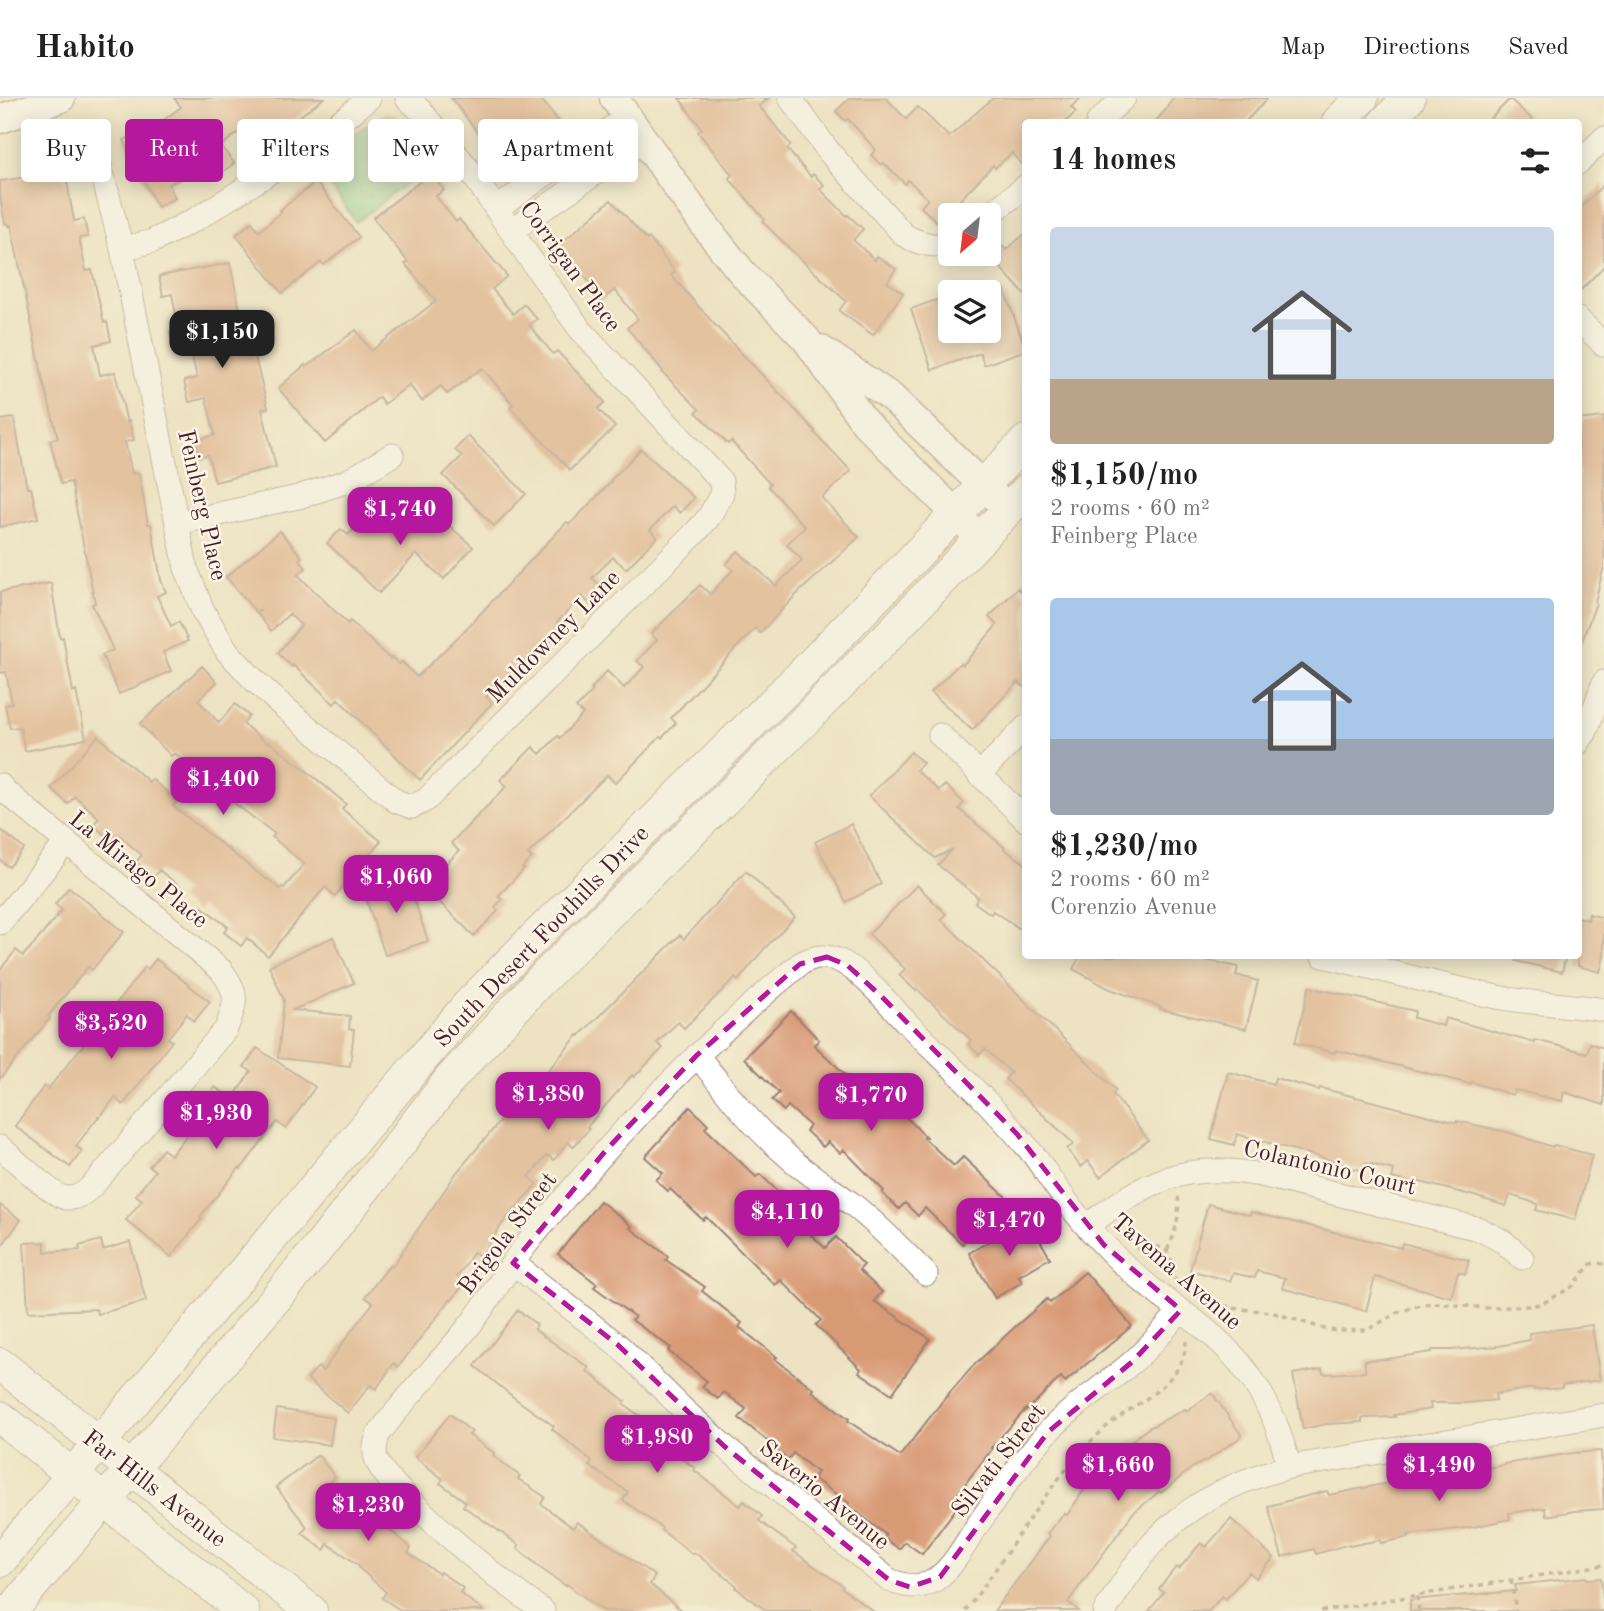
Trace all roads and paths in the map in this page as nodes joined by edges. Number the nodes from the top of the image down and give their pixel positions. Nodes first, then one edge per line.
1 (369, 98) edge
2 (407, 98) edge
3 (790, 98) edge
4 (1124, 98) edge
5 (1362, 98) edge
6 (1409, 98) edge
7 (53, 99) edge
8 (621, 108) edge
9 (12, 110) edge
10 (1101, 119) edge
11 (1341, 119) edge
12 (1388, 119) edge
13 (1604, 138) edge
14 (644, 140) junction
15 (1582, 159) edge
16 (104, 182) edge
17 (1022, 189) edge
18 (1001, 206) edge
19 (496, 209) junction
20 (511, 231) junction
21 (938, 245) edge
22 (122, 249) junction
23 (1582, 323) edge
24 (806, 339) junction
25 (1604, 345) edge
26 (1022, 445) edge
27 (392, 455) dead end
28 (984, 486) junction
29 (722, 493) joint
30 (1017, 500) edge
31 (957, 514) junction
32 (177, 523) junction
33 (980, 538) junction
34 (1604, 682) edge
35 (1022, 731) edge
36 (940, 735) dead end
37 (1582, 737) edge
38 (979, 775) junction
39 (0, 785) edge
40 (412, 807) joint
41 (1022, 816) edge
42 (66, 843) junction
43 (0, 923) edge
44 (827, 957) joint
45 (1336, 959) edge
46 (1604, 1010) edge
47 (697, 1055) junction
48 (0, 1147) edge
49 (1178, 1195) dead end
50 (1087, 1226) junction
51 (1129, 1244) dead end
52 (1167, 1250) junction
53 (1522, 1258) dead end
54 (513, 1263) junction
55 (1604, 1264) edge
56 (926, 1274) dead end
57 (1178, 1284) dead end
58 (1185, 1302) junction
59 (1186, 1341) dead end
60 (0, 1364) edge
61 (1604, 1415) edge
62 (0, 1417) edge
63 (86, 1459) junction
64 (1289, 1467) junction
65 (119, 1485) junction
66 (0, 1561) edge
67 (1604, 1565) edge
68 (1511, 1580) junction
69 (920, 1586) joint
70 (1417, 1596) junction
71 (11, 1611) edge
72 (243, 1611) edge
73 (310, 1611) edge
74 (543, 1611) edge
75 (965, 1611) edge
76 (1105, 1611) edge
77 (1321, 1611) edge
78 (1419, 1611) edge
79 (1516, 1611) edge

1 - 22 street
2 - 19 street, Corrigan Place
3 - 21 street
4 - 10 street
5 - 11 main road
6 - 12 main road
7 - 9 street
8 - 14 street
8 - 19 street
13 - 15 street
14 - 20 street
14 - 24 street
16 - 22 street, Feinberg Place
17 - 18 street
19 - 20 street, Corrigan Place
20 - 29 street, Corrigan Place
22 - 32 street, Feinberg Place
23 - 25 street
24 - 28 street
24 - 31 street
26 - 28 main road, South Desert Foothills Drive
27 - 32 street
28 - 30 street
28 - 31 main road, South Desert Foothills Drive
29 - 40 street, Muldowney Lane
30 - 33 main road, South Desert Foothills Drive
31 - 33 street
31 - 63 main road, South Desert Foothills Drive
32 - 40 street, Feinberg Place
33 - 65 main road, South Desert Foothills Drive
34 - 37 street
35 - 38 street
36 - 38 street
38 - 41 street
39 - 42 street, La Mirago Place
42 - 43 street
42 - 48 street, La Mirago Place
44 - 47 street, Brigola Street
44 - 50 street, Tavema Avenue
45 - 46 street
47 - 54 street, Brigola Street
47 - 56 street
49 - 52 path
50 - 53 street, Colantonio Court
50 - 58 street, Tavema Avenue
51 - 52 path
52 - 57 path
54 - 69 street, Saverio Avenue
54 - 74 street, Brigola Street
55 - 58 path
58 - 64 street, Tavema Avenue
58 - 69 street, Silvati Street
59 - 75 path
60 - 63 main road, Far Hills Avenue
61 - 64 street
62 - 63 main road, Far Hills Avenue
63 - 65 main road, Far Hills Avenue
63 - 65 main road, Far Hills Avenue
63 - 66 main road, South Desert Foothills Drive
64 - 76 street
65 - 71 main road, South Desert Foothills Drive
65 - 72 main road, Far Hills Avenue
65 - 73 main road, Far Hills Avenue
67 - 68 path
68 - 70 path
68 - 79 path
70 - 77 path
70 - 78 path

